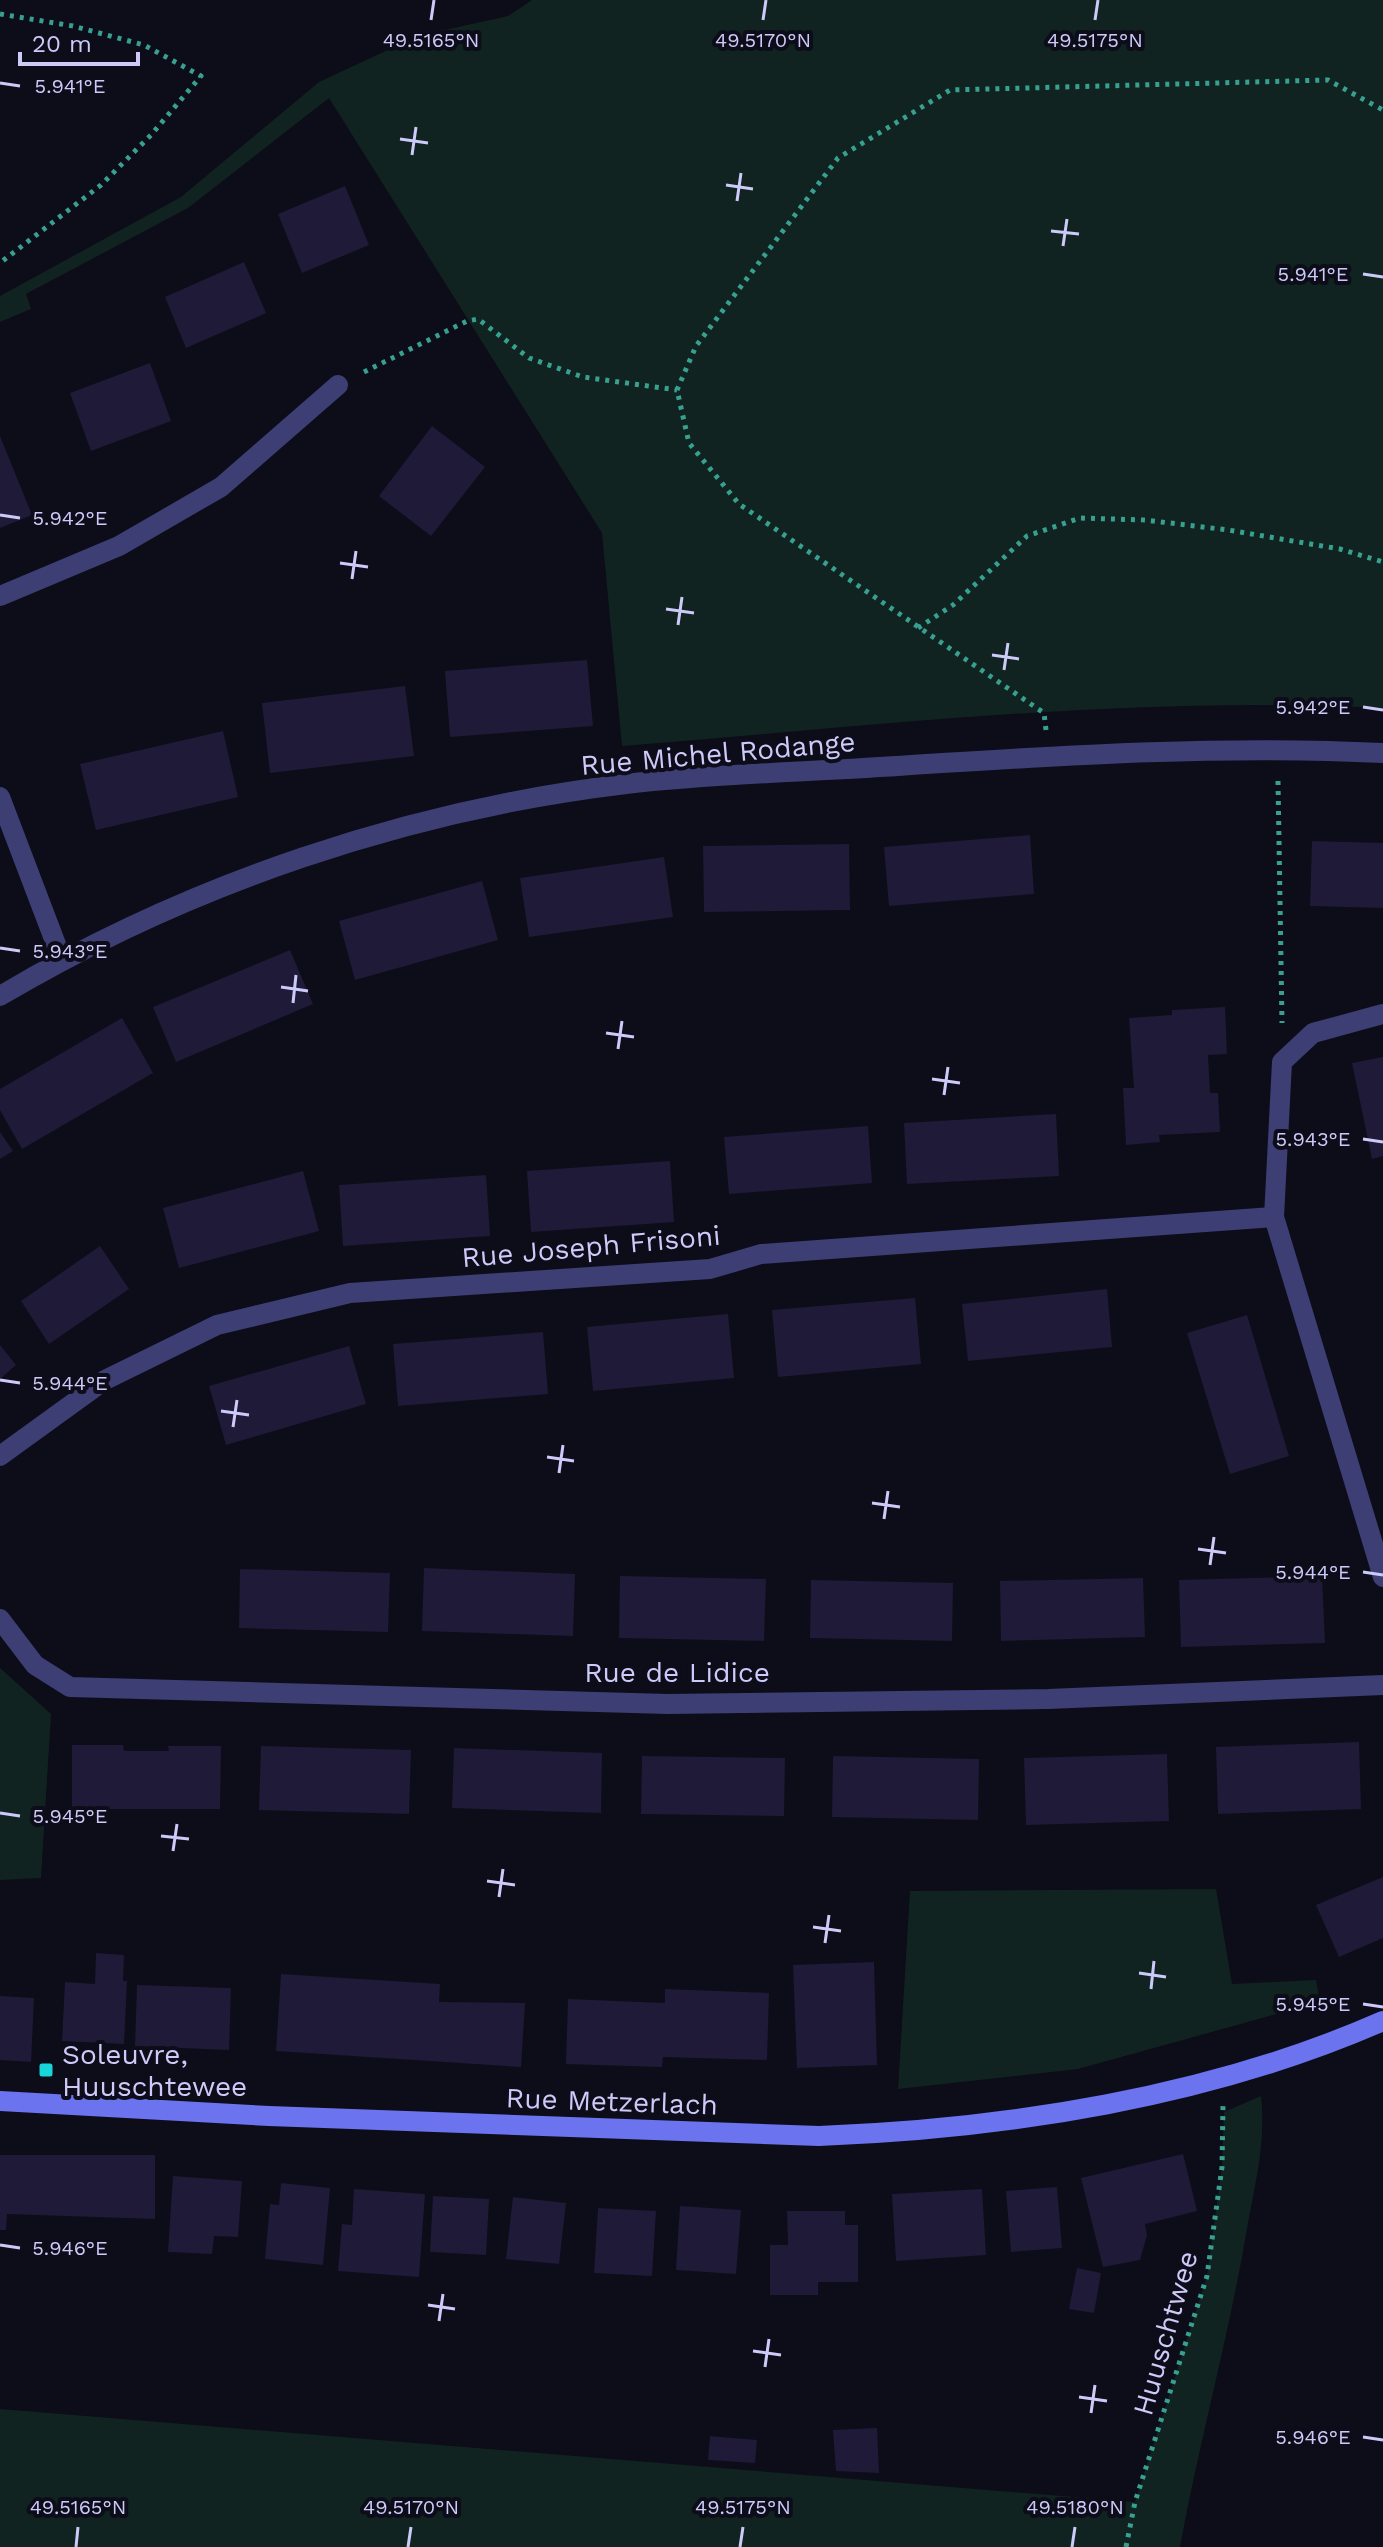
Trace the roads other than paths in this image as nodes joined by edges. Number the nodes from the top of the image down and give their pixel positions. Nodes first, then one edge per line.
1 (338, 385) road end
2 (0, 596) edge
3 (1383, 753) edge
4 (0, 797) edge
5 (62, 960) junction
6 (0, 996) edge
7 (1383, 1014) edge
8 (1274, 1217) junction
9 (0, 1456) edge
10 (1383, 1577) edge
11 (0, 1619) edge
12 (1383, 1685) edge
13 (1383, 2021) edge
14 (0, 2101) edge

1 - 2 street
3 - 5 street, Rue Michel Rodange
4 - 5 street
5 - 6 street, Rue Michel Rodange
7 - 8 street
8 - 9 street, Rue Joseph Frisoni
8 - 10 street
11 - 12 street, Rue de Lidice
13 - 14 main road, Rue Metzerlach

